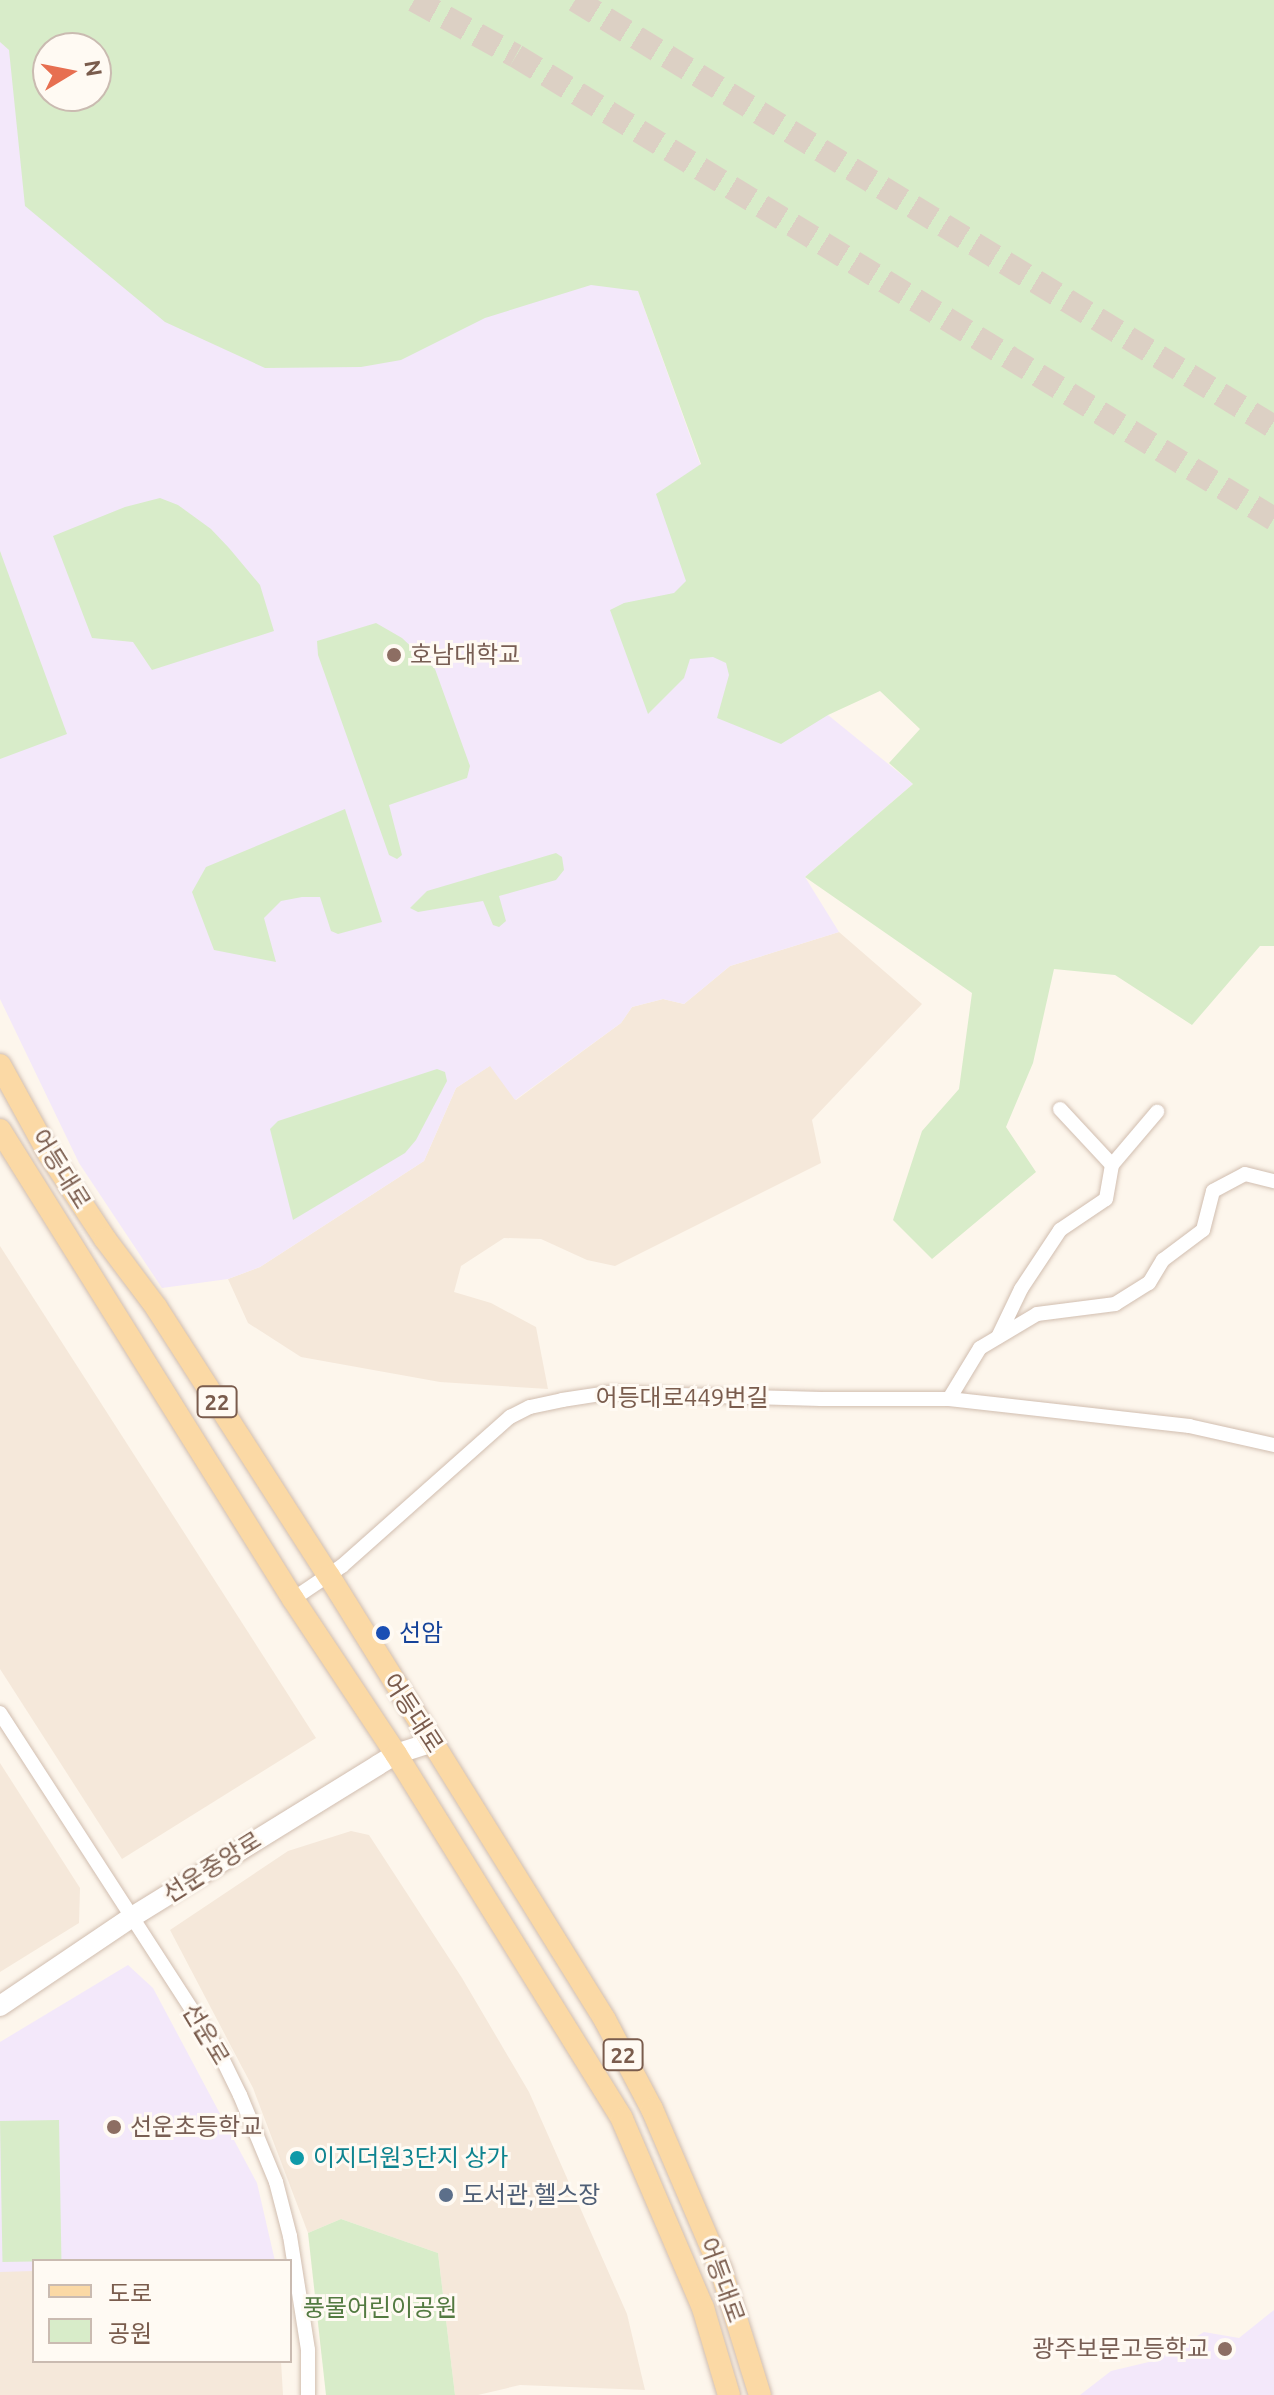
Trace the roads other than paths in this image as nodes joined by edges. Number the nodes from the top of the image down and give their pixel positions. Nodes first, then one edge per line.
1 (0, 1065) edge
2 (1060, 1109) dead end
3 (1157, 1112) dead end
4 (0, 1130) edge
5 (1112, 1165) junction
6 (1274, 1181) edge
7 (998, 1337) junction
8 (949, 1399) junction
9 (1274, 1445) edge
10 (329, 1576) junction
11 (293, 1599) junction
12 (0, 1713) edge
13 (432, 1742) junction
14 (396, 1754) junction
15 (132, 1917) junction
16 (0, 2006) edge
17 (308, 2395) edge
18 (729, 2395) edge
19 (760, 2395) edge

1 - 10 main road, 어등대로 / 22
2 - 5 street
3 - 5 street
4 - 11 main road, 어등대로 / 22
5 - 7 street
6 - 7 street
7 - 8 street
8 - 9 street, 어등대로449번길
8 - 10 street, 어등대로449번길
10 - 11 street, 어등대로449번길
10 - 13 main road, 어등대로 / 22
11 - 14 main road, 어등대로 / 22
12 - 15 street, 선운로
13 - 14 street, 선운중앙로
13 - 19 main road, 어등대로 / 22
14 - 15 street, 선운중앙로
14 - 18 main road, 어등대로 / 22
15 - 16 street, 선운중앙로
15 - 17 street, 선운로

